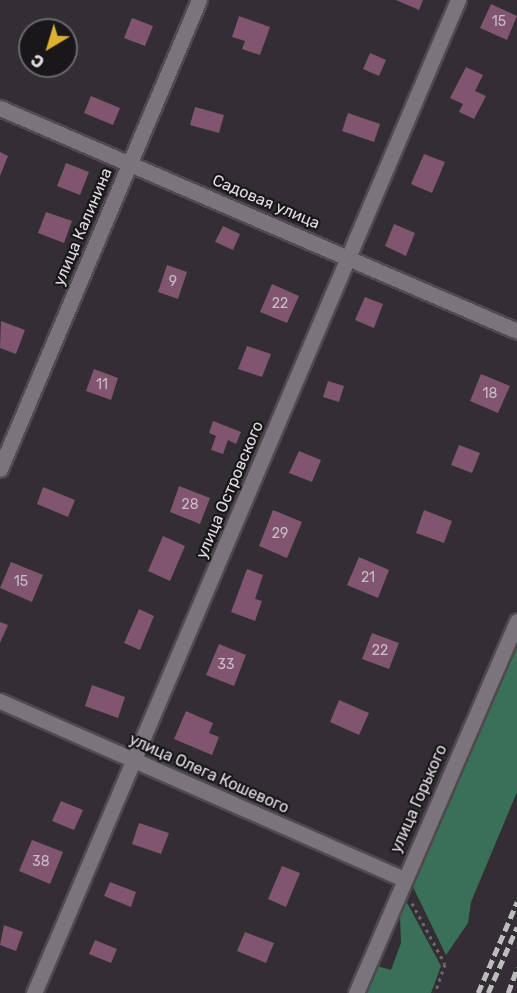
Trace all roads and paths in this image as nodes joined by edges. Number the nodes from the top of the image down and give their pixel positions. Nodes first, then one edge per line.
1 (199, 0) edge
2 (458, 0) edge
3 (0, 108) edge
4 (129, 165) junction
5 (350, 256) junction
6 (517, 331) edge
7 (0, 469) edge
8 (517, 621) edge
9 (0, 701) edge
10 (134, 761) junction
11 (404, 879) junction
12 (34, 993) edge
13 (356, 993) edge
14 (435, 993) edge

1 - 4 street, улица Калинина
2 - 5 street, улица Островского
3 - 4 street, Садовая улица
4 - 5 street, Садовая улица
4 - 7 street, улица Калинина
5 - 6 street, Садовая улица
5 - 10 street, улица Островского
8 - 11 street, улица Горького
9 - 10 street, улица Олега Кошевого
10 - 11 street, улица Олега Кошевого
10 - 12 street, улица Островского
11 - 13 street, улица Горького
11 - 14 path

